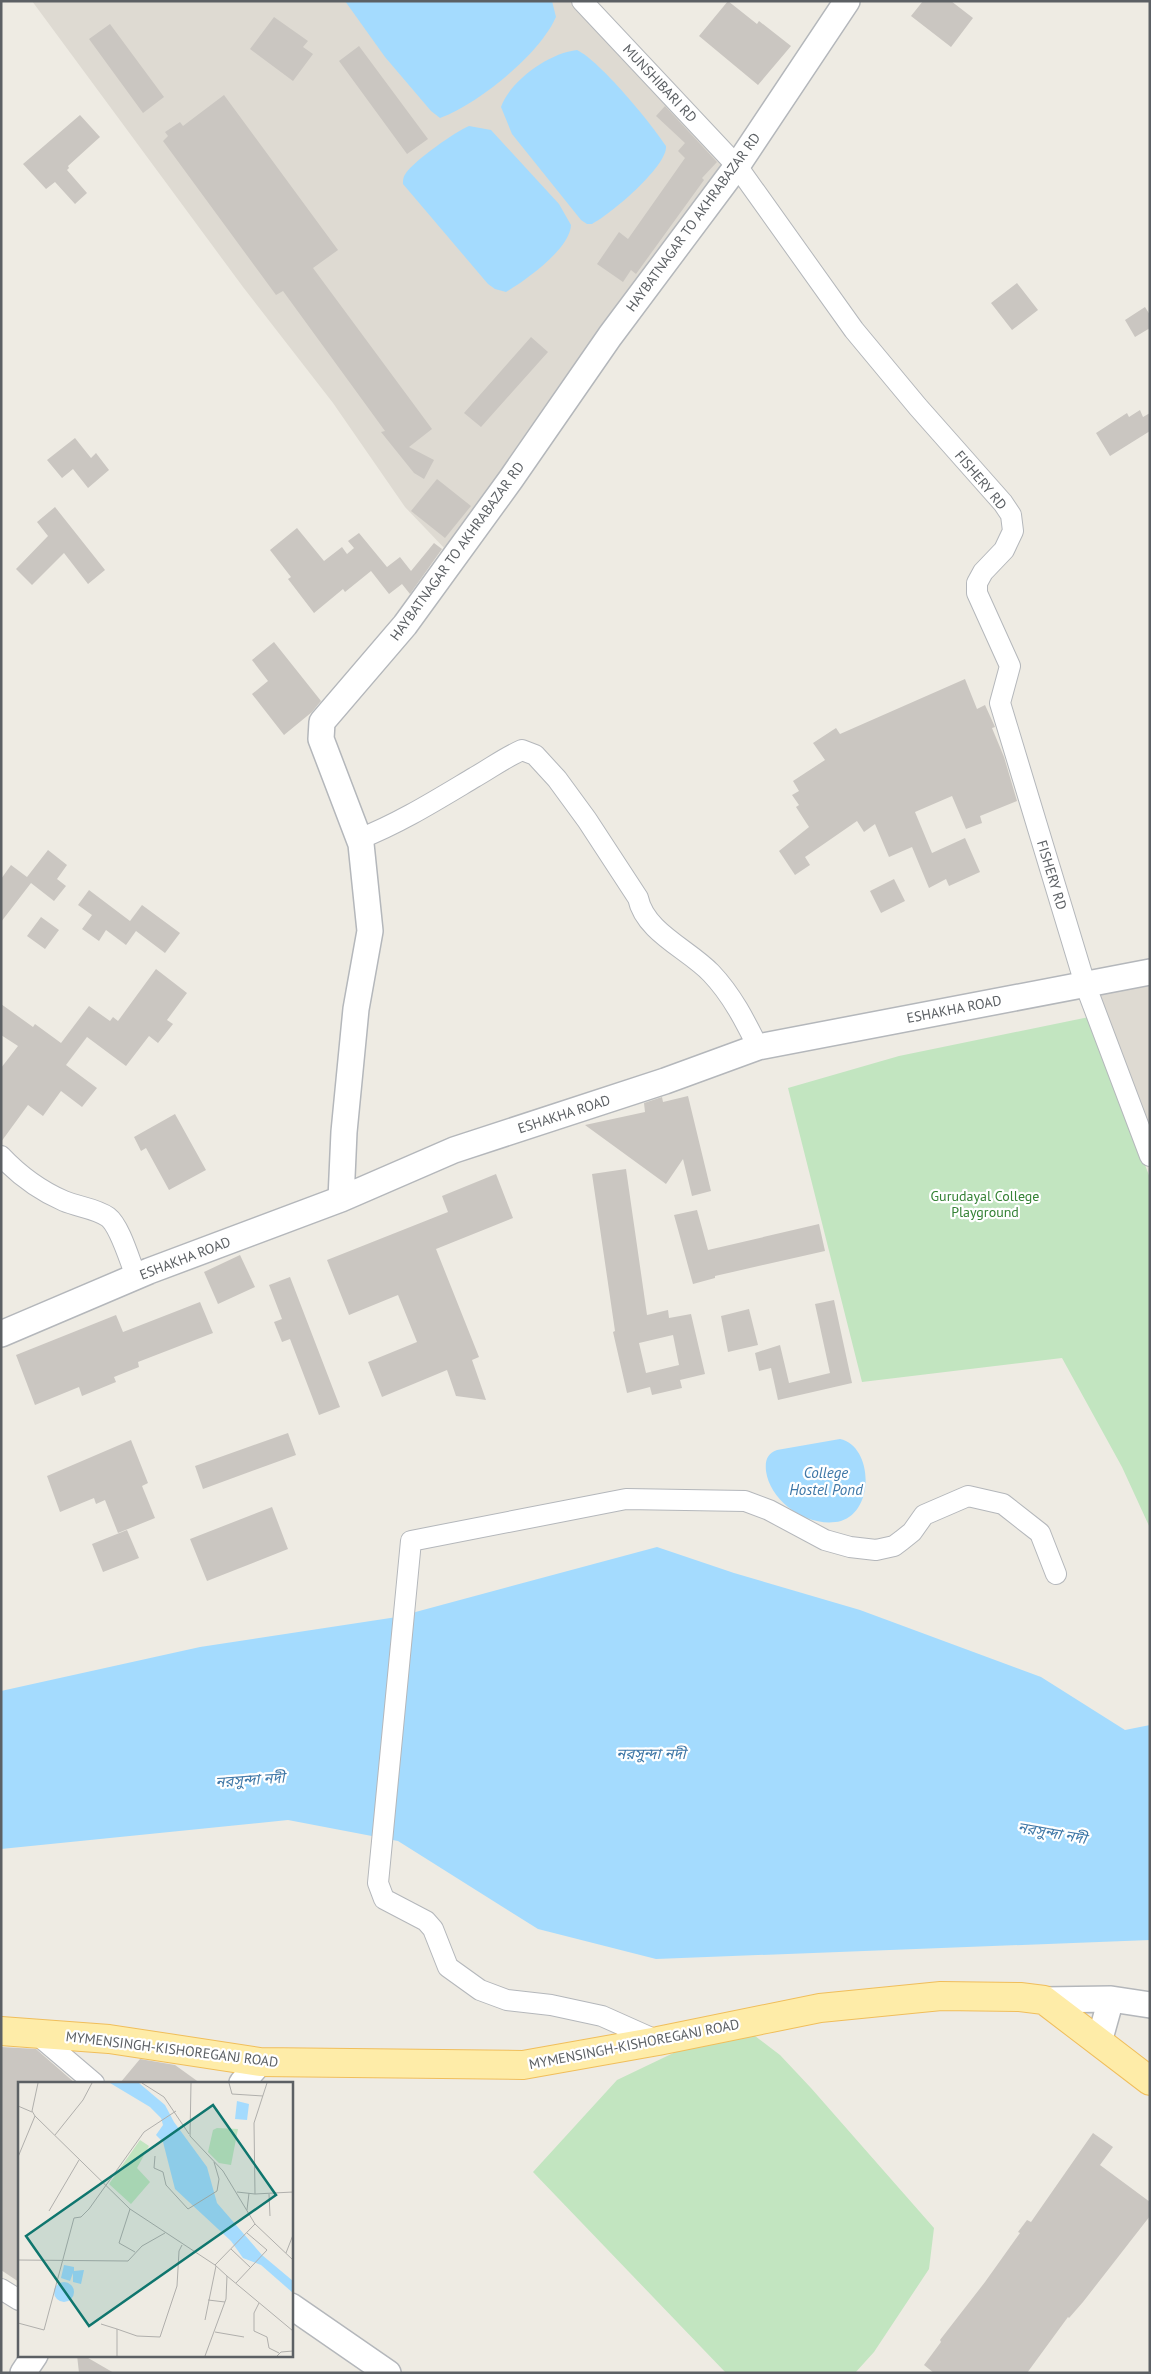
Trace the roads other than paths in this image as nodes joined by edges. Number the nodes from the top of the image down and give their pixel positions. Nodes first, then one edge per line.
1 (582, 1) edge
2 (847, 1) edge
3 (737, 166) junction
4 (359, 839) junction
5 (1150, 972) edge
6 (1086, 984) junction
7 (758, 1048) junction
8 (1, 1156) edge
9 (1150, 1156) edge
10 (341, 1199) junction
11 (136, 1276) junction
12 (1, 1334) edge
13 (1056, 1574) dead end
14 (1044, 2000) junction
15 (1110, 2000) junction
16 (1150, 2005) edge
17 (1, 2031) edge
18 (34, 2032) junction
19 (658, 2041) junction
20 (1099, 2042) junction
21 (260, 2062) junction
22 (1150, 2081) edge
23 (93, 2082) edge
24 (243, 2082) edge
25 (1, 2289) edge
26 (18, 2299) edge
27 (292, 2307) edge
28 (34, 2356) edge
29 (23, 2373) edge
30 (388, 2373) edge

1 - 3 street, MUNSHIBARI RD
2 - 3 street, HAYBATNAGAR TO AKHRABAZAR RD
3 - 4 street, HAYBATNAGAR TO AKHRABAZAR RD
3 - 6 street, FISHERY RD
4 - 7 street
4 - 10 street, HAYBATNAGAR TO AKHRABAZAR RD
5 - 6 street, ESHAKHA ROAD
6 - 7 street, ESHAKHA ROAD
6 - 9 street, FISHERY RD
7 - 10 street, ESHAKHA ROAD
8 - 11 street
10 - 11 street, ESHAKHA ROAD
11 - 12 street, ESHAKHA ROAD
13 - 19 street
14 - 15 street
14 - 19 main road, MYMENSINGH-KISHOREGANJ ROAD
14 - 20 main road
15 - 16 street
15 - 20 street
17 - 18 main road, MYMENSINGH-KISHOREGANJ ROAD
18 - 21 main road, MYMENSINGH-KISHOREGANJ ROAD
18 - 23 street
19 - 21 main road, MYMENSINGH-KISHOREGANJ ROAD
20 - 22 main road
21 - 24 street
25 - 26 street
27 - 30 street
28 - 29 street

